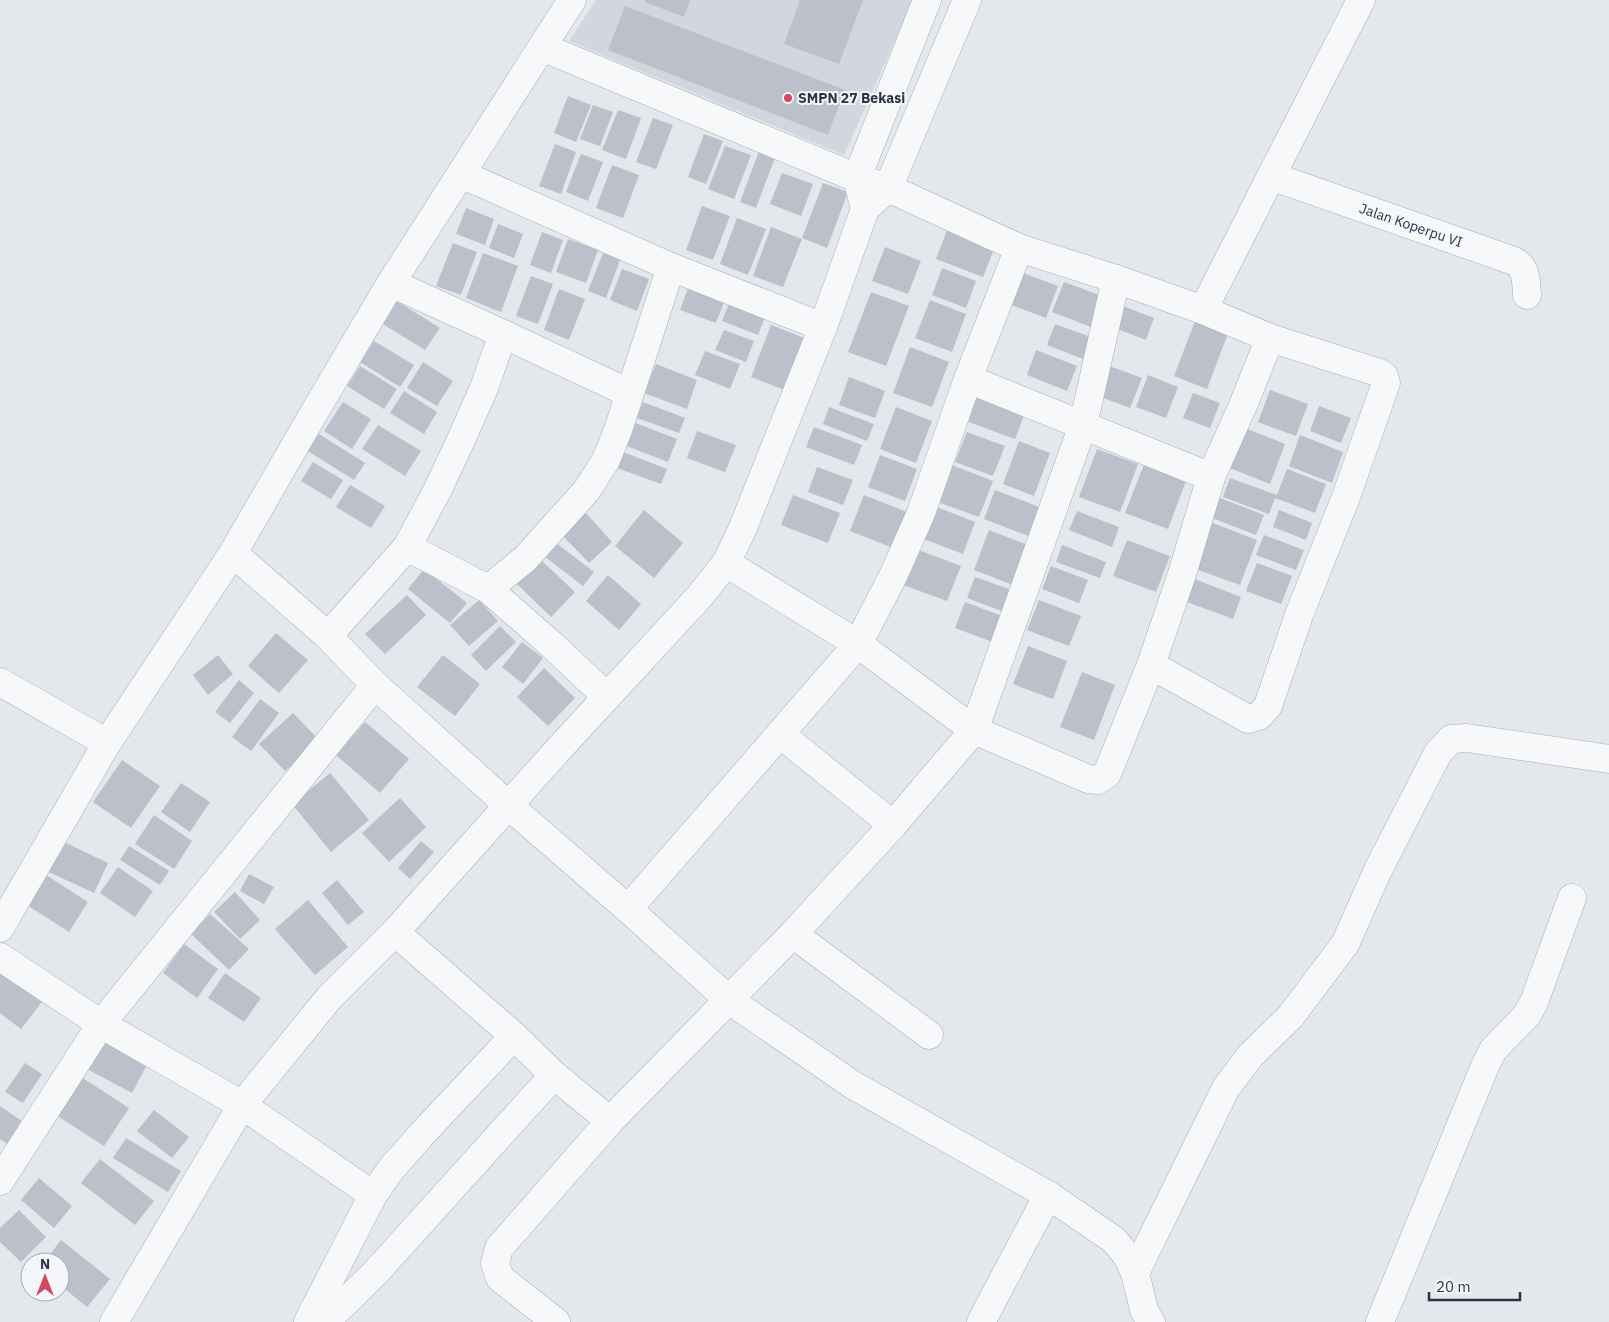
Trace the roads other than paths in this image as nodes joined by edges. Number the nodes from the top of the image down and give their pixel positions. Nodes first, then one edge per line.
1 (572, 0) edge
2 (927, 0) edge
3 (967, 0) edge
4 (1361, 0) edge
5 (542, 47) junction
6 (461, 174) junction
7 (1271, 176) junction
8 (857, 178) junction
9 (888, 188) junction
10 (864, 209) junction
11 (1019, 248) junction
12 (671, 267) junction
13 (1116, 279) junction
14 (391, 283) junction
15 (1527, 295) dead end
16 (1203, 310) junction
17 (823, 327) junction
18 (504, 334) junction
19 (1270, 338) junction
20 (968, 380) junction
21 (629, 393) junction
22 (1083, 425) junction
23 (1211, 477) junction
24 (407, 547) junction
25 (233, 553) junction
26 (726, 563) junction
27 (488, 589) junction
28 (328, 636) junction
29 (858, 644) junction
30 (1151, 665) junction
31 (0, 682) edge
32 (374, 685) junction
33 (607, 697) junction
34 (974, 730) junction
35 (780, 734) junction
36 (107, 743) junction
37 (1609, 759) edge
38 (508, 805) junction
39 (893, 826) junction
40 (1572, 898) dead end
41 (628, 909) junction
42 (0, 928) edge
43 (395, 932) junction
44 (793, 934) junction
45 (0, 957) edge
46 (729, 1000) junction
47 (101, 1024) junction
48 (929, 1035) dead end
49 (514, 1036) junction
50 (554, 1075) junction
51 (242, 1105) junction
52 (610, 1121) junction
53 (0, 1181) edge
54 (373, 1195) junction
55 (1048, 1195) junction
56 (1136, 1273) junction
57 (114, 1322) edge
58 (308, 1322) edge
59 (325, 1322) edge
60 (556, 1322) edge
61 (982, 1322) edge
62 (1151, 1322) edge
63 (1380, 1322) edge

1 - 5 street
2 - 8 street
3 - 9 street
4 - 7 street
5 - 6 street
5 - 8 street
6 - 12 street
6 - 14 street
7 - 15 street, Jalan Koperpu VI
7 - 16 street
8 - 9 street
8 - 10 street
9 - 10 street
9 - 11 street
10 - 17 street
11 - 13 street
11 - 20 street
12 - 17 street
12 - 21 street
13 - 16 street
13 - 22 street
14 - 18 street
14 - 25 street
16 - 19 street
17 - 26 street
18 - 21 street
18 - 24 street
19 - 23 street
19 - 30 street
20 - 22 street
20 - 29 street
21 - 27 street
22 - 23 street
22 - 34 street
23 - 30 street
24 - 27 street
24 - 28 street
25 - 28 street
25 - 36 street
26 - 29 street
26 - 33 street
27 - 33 street
28 - 32 street
29 - 34 street
29 - 35 street
30 - 34 street
31 - 36 street
32 - 38 street
32 - 47 street
33 - 38 street
34 - 39 street
35 - 39 street
35 - 41 street
36 - 42 street
37 - 56 street
38 - 41 street
38 - 43 street
39 - 44 street
40 - 63 street
41 - 46 street
43 - 49 street
43 - 51 street
44 - 46 street
44 - 48 street
45 - 47 street
46 - 52 street
46 - 55 street
47 - 51 street
47 - 53 street
49 - 50 street
49 - 54 street
50 - 52 street
50 - 59 street
51 - 54 street
51 - 57 street
52 - 60 street
54 - 58 street
55 - 56 street
55 - 61 street
56 - 62 street

